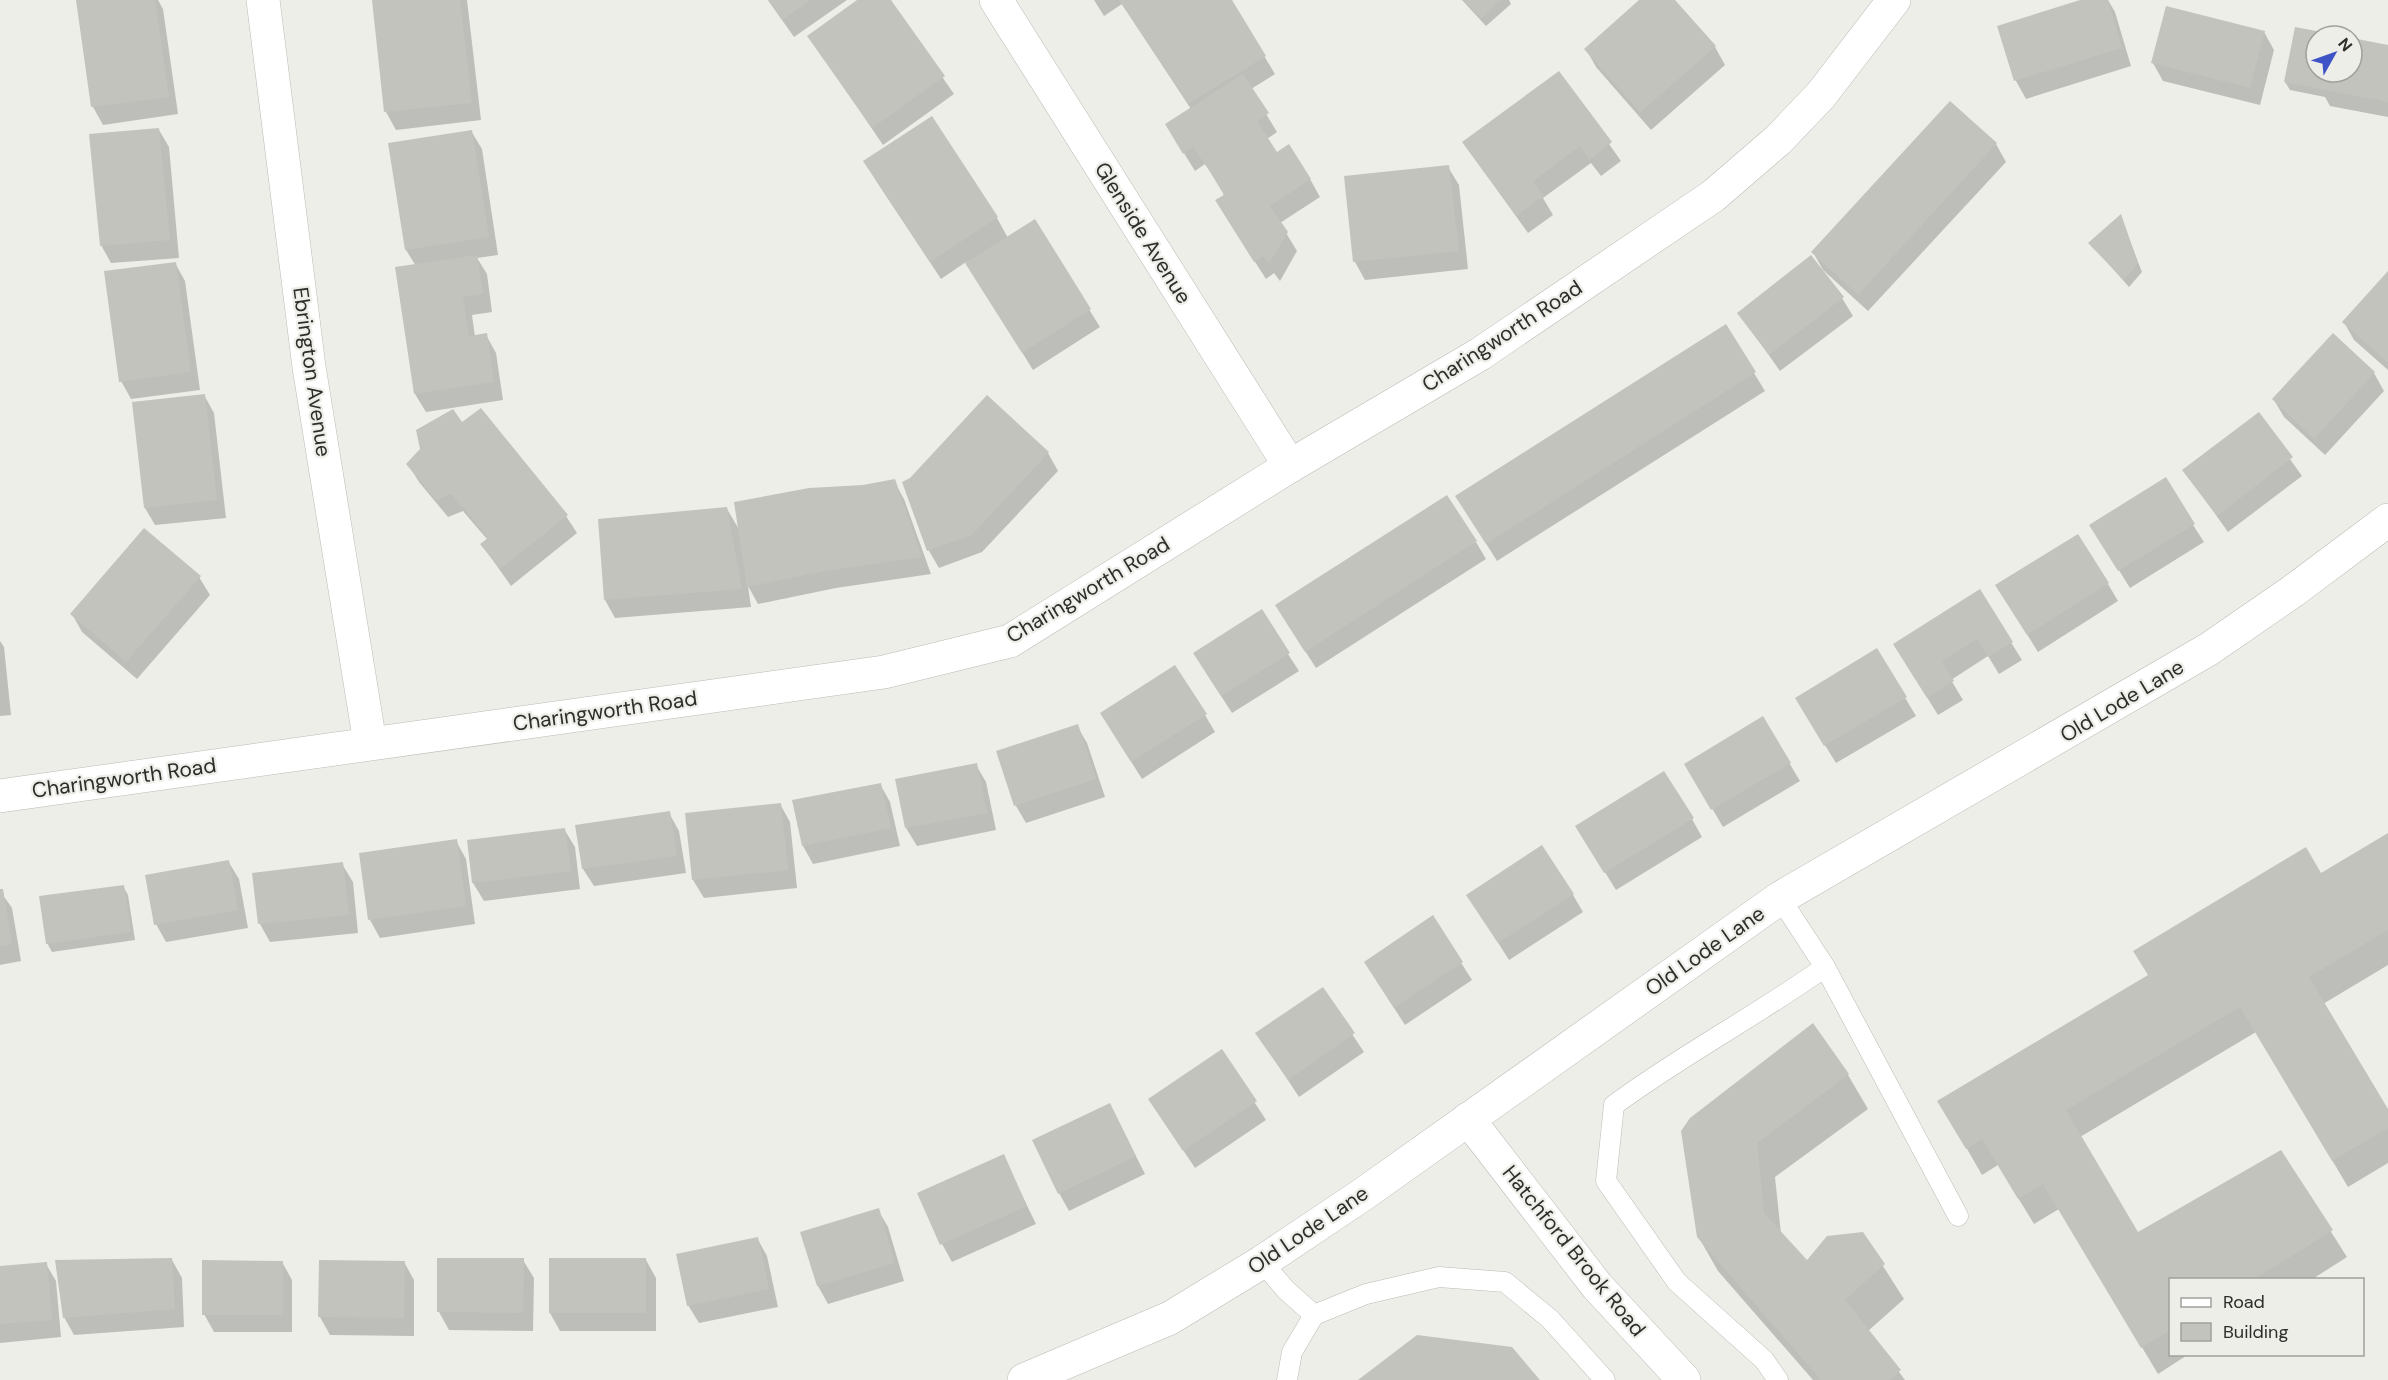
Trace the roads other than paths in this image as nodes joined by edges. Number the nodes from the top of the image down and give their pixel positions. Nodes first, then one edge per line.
1 (263, 0) edge
2 (996, 0) edge
3 (1894, 0) edge
4 (1290, 466) junction
5 (2388, 520) edge
6 (370, 743) junction
7 (0, 796) edge
8 (1780, 898) junction
9 (1825, 967) junction
10 (1468, 1119) junction
11 (1958, 1216) dead end
12 (1262, 1262) junction
13 (1314, 1315) junction
14 (1024, 1380) edge
15 (1287, 1380) edge
16 (1605, 1380) edge
17 (1684, 1380) edge
18 (1778, 1380) edge

1 - 6 street, Ebrington Avenue
2 - 4 street, Glenside Avenue
3 - 4 street, Charingworth Road
4 - 6 street, Charingworth Road
5 - 8 street, Old Lode Lane
6 - 7 street, Charingworth Road
8 - 9 lane
8 - 10 street, Old Lode Lane
9 - 11 lane
9 - 18 lane
10 - 12 street, Old Lode Lane
10 - 17 street, Hatchford Brook Road
12 - 13 lane
12 - 14 street, Old Lode Lane
13 - 15 lane
13 - 16 lane

